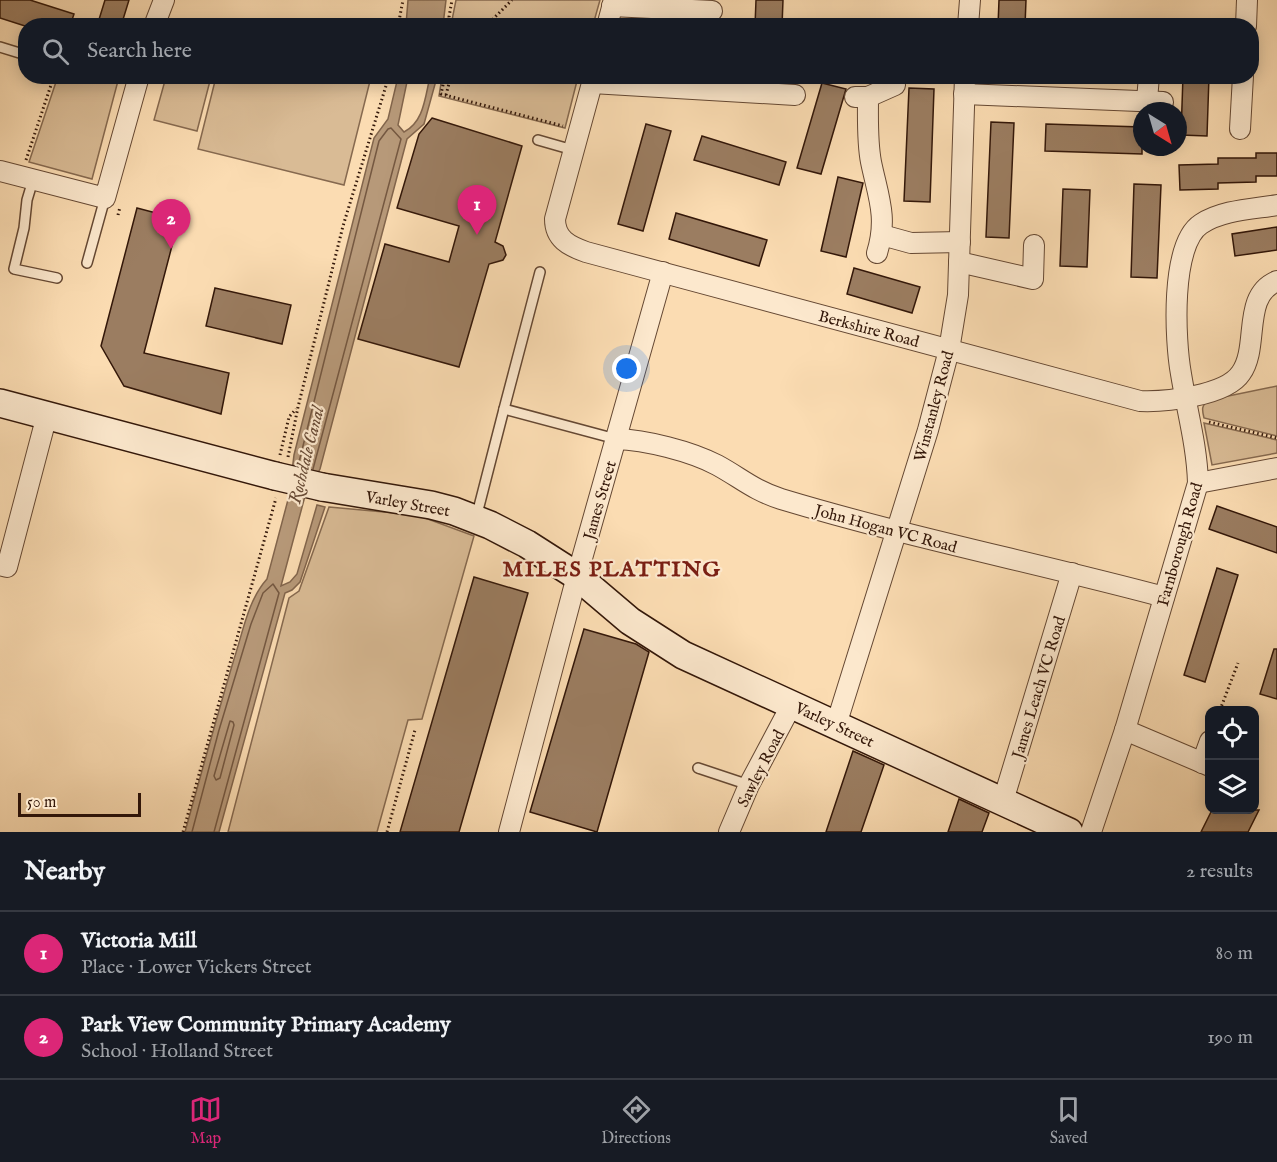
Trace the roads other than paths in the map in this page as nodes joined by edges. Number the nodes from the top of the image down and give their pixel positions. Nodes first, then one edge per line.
1 (164, 0) edge
2 (970, 0) edge
3 (1247, 0) edge
4 (613, 3) edge
5 (712, 11) dead end
6 (157, 18) edge
7 (609, 18) edge
8 (969, 18) edge
9 (1246, 18) edge
10 (0, 47) edge
11 (18, 53) edge
12 (137, 84) edge
13 (592, 84) edge
14 (647, 84) edge
15 (1151, 84) edge
16 (1243, 84) edge
17 (895, 85) dead end
18 (965, 85) edge
19 (795, 95) dead end
20 (1240, 129) dead end
21 (538, 140) dead end
22 (573, 150) junction
23 (0, 171) edge
24 (28, 172) junction
25 (105, 198) junction
26 (1277, 205) edge
27 (1034, 245) dead end
28 (959, 252) junction
29 (87, 263) dead end
30 (540, 272) dead end
31 (663, 272) junction
32 (57, 278) dead end
33 (1277, 281) edge
34 (949, 350) junction
35 (1185, 396) junction
36 (0, 403) edge
37 (504, 410) junction
38 (47, 415) junction
39 (616, 439) junction
40 (1277, 468) edge
41 (1198, 483) junction
42 (476, 519) junction
43 (897, 532) junction
44 (3, 566) edge
45 (1072, 573) junction
46 (577, 576) junction
47 (1164, 597) junction
48 (792, 704) junction
49 (836, 725) junction
50 (1125, 730) junction
51 (1205, 765) edge
52 (698, 768) dead end
53 (749, 785) junction
54 (1003, 801) junction
55 (509, 832) edge
56 (729, 832) edge
57 (1069, 832) edge
58 (1091, 832) edge

1 - 6 street
2 - 8 street
3 - 9 street
4 - 5 street
4 - 7 street
10 - 11 lane
12 - 25 street
13 - 22 street
14 - 19 street
15 - 18 street
16 - 20 street
17 - 28 street
18 - 28 street, Winstanley Road
21 - 22 lane
22 - 31 street, Berkshire Road
23 - 24 street
24 - 25 street
24 - 32 lane
25 - 29 lane
26 - 35 street, Farnborough Road
27 - 28 street
28 - 34 street, Winstanley Road
30 - 37 lane
31 - 34 street, Berkshire Road
31 - 39 street, James Street
33 - 35 street, Berkshire Road
34 - 35 street, Berkshire Road
34 - 43 street, Winstanley Road
35 - 41 street, Farnborough Road
36 - 38 street, Varley Street
37 - 39 lane
37 - 42 lane
38 - 42 street, Varley Street, bridge
38 - 44 street
39 - 43 street, John Hogan VC Road
39 - 46 street, James Street
40 - 41 street
41 - 47 street, Farnborough Road
42 - 46 street, Varley Street
43 - 45 street, John Hogan VC Road
43 - 49 street, Winstanley Road
45 - 47 street, John Hogan VC Road
45 - 54 street, James Leach VC Road
46 - 48 street, Varley Street
46 - 55 street, James Street
47 - 50 street, Farnborough Road
48 - 49 street, Varley Street
48 - 53 street, Sawley Road
49 - 54 street, Varley Street
50 - 51 street
50 - 58 street, Farnborough Road
52 - 53 lane
53 - 56 street, Sawley Road
54 - 57 street, Varley Street

